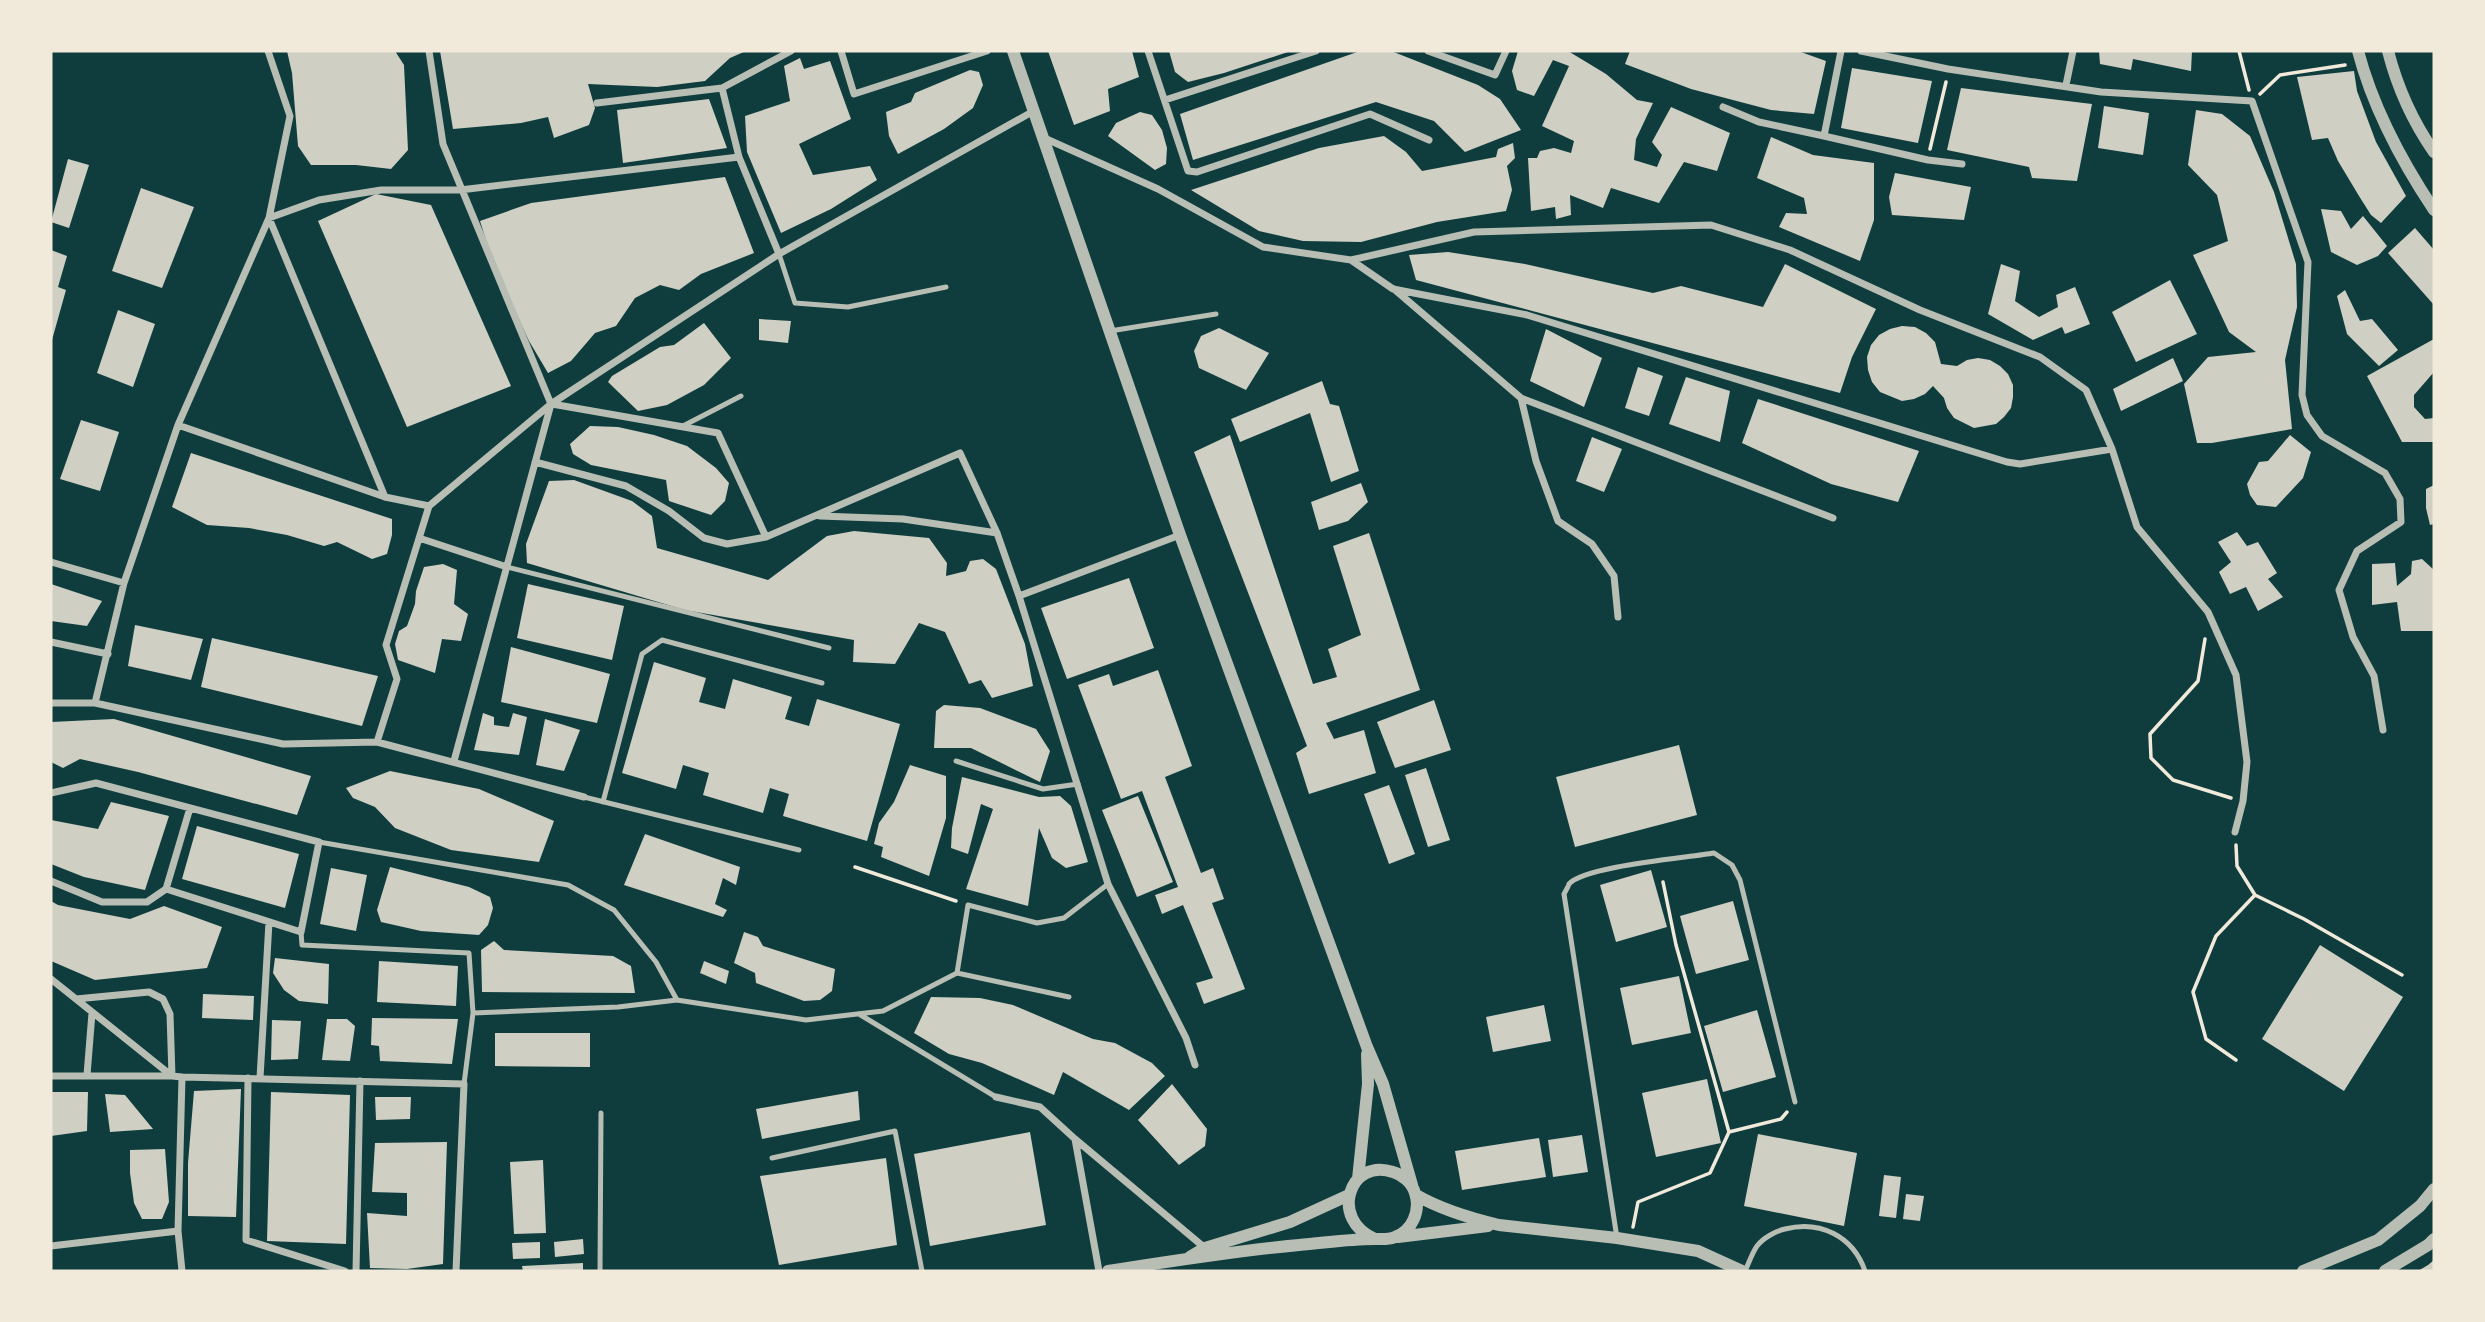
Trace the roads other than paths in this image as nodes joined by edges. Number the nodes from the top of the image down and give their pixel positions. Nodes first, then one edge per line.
1 (268, 51) edge
2 (429, 51) edge
3 (788, 51) edge
4 (841, 51) edge
5 (987, 51) edge
6 (1013, 51) edge
7 (1148, 51) edge
8 (1317, 51) edge
9 (1428, 51) edge
10 (1506, 51) edge
11 (1841, 51) edge
12 (1861, 51) edge
13 (2073, 51) edge
14 (2388, 51) edge
15 (1875, 52) edge
16 (2360, 57) edge
17 (2066, 85) junction
18 (722, 88) junction
19 (1165, 100) junction
20 (597, 103) dead end
21 (1723, 107) dead end
22 (1032, 112) junction
23 (1041, 136) junction
24 (1824, 136) junction
25 (1429, 140) dead end
26 (2434, 152) edge
27 (739, 157) junction
28 (1962, 164) dead end
29 (460, 190) junction
30 (2434, 210) edge
31 (269, 218) junction
32 (779, 254) junction
33 (1351, 260) junction
34 (946, 287) dead end
35 (1393, 289) junction
36 (1216, 314) dead end
37 (1110, 331) junction
38 (741, 396) dead end
39 (1521, 398) junction
40 (551, 404) junction
41 (178, 425) junction
42 (681, 427) junction
43 (2112, 449) junction
44 (536, 462) junction
45 (385, 496) junction
46 (429, 506) junction
47 (816, 516) junction
48 (1833, 518) dead end
49 (997, 533) junction
50 (1180, 535) junction
51 (766, 537) junction
52 (419, 538) junction
53 (51, 562) edge
54 (507, 567) junction
55 (124, 583) junction
56 (1019, 596) junction
57 (1618, 617) dead end
58 (51, 642) edge
59 (829, 648) dead end
60 (108, 654) junction
61 (822, 682) dead end
62 (95, 702) junction
63 (51, 703) edge
64 (2384, 730) dead end
65 (377, 742) junction
66 (454, 761) junction
67 (956, 761) dead end
68 (1078, 784) junction
69 (51, 793) edge
70 (584, 797) joint
71 (603, 802) junction
72 (190, 808) junction
73 (2235, 832) road end
74 (318, 842) junction
75 (799, 850) dead end
76 (51, 881) edge
77 (1108, 884) junction
78 (166, 889) junction
79 (269, 922) junction
80 (302, 932) junction
81 (957, 973) junction
82 (51, 979) edge
83 (1069, 997) dead end
84 (75, 999) junction
85 (677, 1000) junction
86 (92, 1013) junction
87 (473, 1013) junction
88 (859, 1014) junction
89 (1367, 1047) junction
90 (1195, 1065) dead end
91 (87, 1075) junction
92 (51, 1076) edge
93 (172, 1076) junction
94 (182, 1077) junction
95 (248, 1078) junction
96 (260, 1078) junction
97 (360, 1081) junction
98 (464, 1084) junction
99 (996, 1097) joint
100 (1795, 1102) road end
101 (601, 1113) dead end
102 (1075, 1139) junction
103 (772, 1158) dead end
104 (1358, 1180) junction
105 (2434, 1189) edge
106 (1414, 1190) junction
107 (1349, 1195) junction
108 (1499, 1225) junction
109 (178, 1231) junction
110 (1375, 1238) junction
111 (1395, 1238) junction
112 (1617, 1238) junction
113 (2434, 1239) edge
114 (51, 1246) edge
115 (1205, 1248) junction
116 (1186, 1259) junction
117 (182, 1271) edge
118 (345, 1271) edge
119 (356, 1271) edge
120 (456, 1271) edge
121 (600, 1271) edge
122 (922, 1271) edge
123 (1099, 1271) edge
124 (1108, 1271) edge
125 (1744, 1271) edge
126 (1865, 1271) edge
127 (2303, 1271) edge
128 (2385, 1271) edge

1 - 31 street
2 - 29 street
3 - 18 street
4 - 5 street
6 - 22 street
7 - 19 street
8 - 19 street
9 - 10 street
11 - 24 street
12 - 15 street
13 - 17 street
14 - 26 street
15 - 17 street
16 - 30 street
17 - 64 street
18 - 20 street
18 - 27 street
19 - 25 street
21 - 24 street
22 - 23 street
22 - 32 street
23 - 33 street
23 - 37 street
24 - 28 street
27 - 29 street
27 - 32 street
29 - 31 street
29 - 40 street
31 - 41 street
31 - 45 street
32 - 34 lane
32 - 40 street
33 - 35 street
33 - 43 street
35 - 39 street
35 - 43 street
36 - 37 lane
37 - 50 street
38 - 42 lane
39 - 48 street
39 - 57 street
40 - 42 street
40 - 44 street
40 - 46 street
41 - 45 street
41 - 55 street
42 - 51 street
43 - 73 street
44 - 51 street
44 - 54 street
45 - 46 street
46 - 52 street
47 - 49 street
47 - 49 street
47 - 51 street
49 - 56 street
50 - 56 street
50 - 89 street
52 - 54 street
52 - 65 street
53 - 55 street
54 - 59 lane
54 - 66 street
55 - 60 street
56 - 68 street
58 - 60 street
60 - 62 street
61 - 71 lane
62 - 63 street
62 - 65 street
65 - 66 street
66 - 70 street
67 - 68 lane
68 - 77 street
69 - 72 street
70 - 71 lane
71 - 75 lane
72 - 74 street
72 - 78 street
74 - 80 street
74 - 85 lane
76 - 78 street
77 - 81 lane
77 - 90 street
78 - 79 street
79 - 80 street
79 - 96 street
80 - 87 lane
81 - 83 lane
81 - 88 lane
82 - 84 street
84 - 86 street
84 - 93 street
85 - 87 lane
85 - 88 lane
86 - 91 street
86 - 93 street
87 - 98 lane
88 - 99 lane
89 - 104 street
89 - 106 street
91 - 92 street
91 - 93 street
93 - 94 street
94 - 95 street
94 - 109 street
95 - 96 street
95 - 118 street
96 - 97 street
97 - 98 street
97 - 119 street
98 - 120 street
99 - 102 street
100 - 112 lane
101 - 121 lane
102 - 115 street
102 - 123 street
103 - 122 lane
104 - 106 street
104 - 107 street
105 - 127 street
106 - 108 street
106 - 111 street
107 - 110 street
107 - 115 street
108 - 111 street
108 - 112 street
109 - 114 street
109 - 117 street
110 - 111 street
110 - 116 street
112 - 125 street
113 - 128 street
115 - 116 street
116 - 124 street
125 - 126 lane

